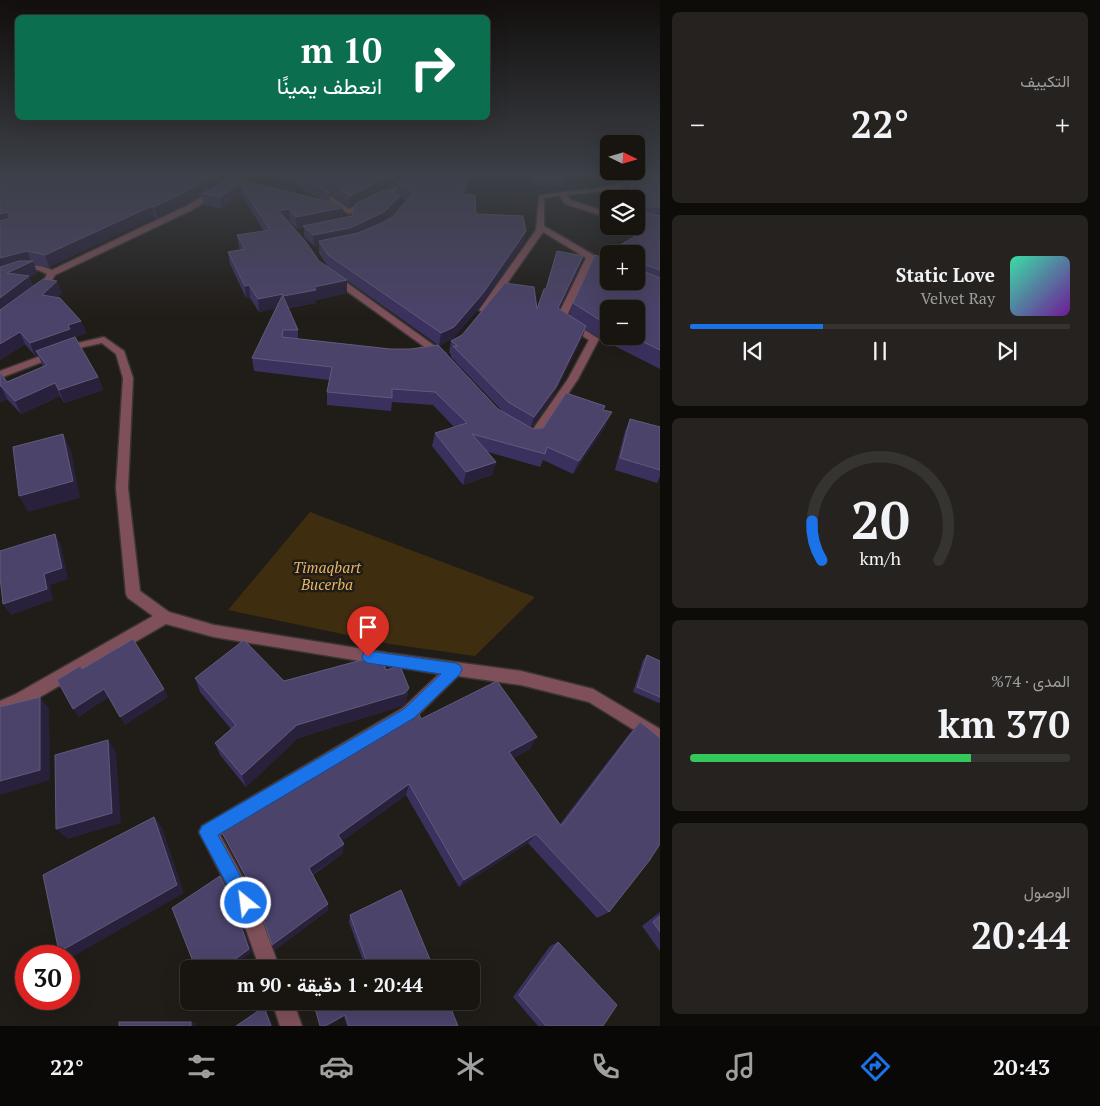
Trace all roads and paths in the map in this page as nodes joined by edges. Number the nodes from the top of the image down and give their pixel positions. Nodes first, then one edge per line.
1 (161, 222) edge
2 (540, 222) edge
3 (540, 227) junction
4 (590, 257) junction
5 (600, 263) edge
6 (324, 270) edge
7 (52, 274) junction
8 (0, 276) edge
9 (43, 288) edge
10 (480, 315) edge
11 (450, 346) edge
12 (438, 352) junction
13 (426, 354) edge
14 (452, 366) edge
15 (0, 376) edge
16 (516, 428) edge
17 (165, 617) junction
18 (455, 669) junction
19 (0, 709) edge
20 (660, 738) edge
21 (267, 960) edge
22 (285, 1010) edge
23 (291, 1026) edge

1 - 7 street
2 - 3 street
3 - 4 street
3 - 10 street
4 - 5 street
4 - 16 street
6 - 12 street
7 - 8 street
7 - 9 street
11 - 12 street
12 - 13 street
12 - 14 street
15 - 17 street
17 - 18 street
17 - 19 street
18 - 20 street
18 - 21 street
22 - 23 street

